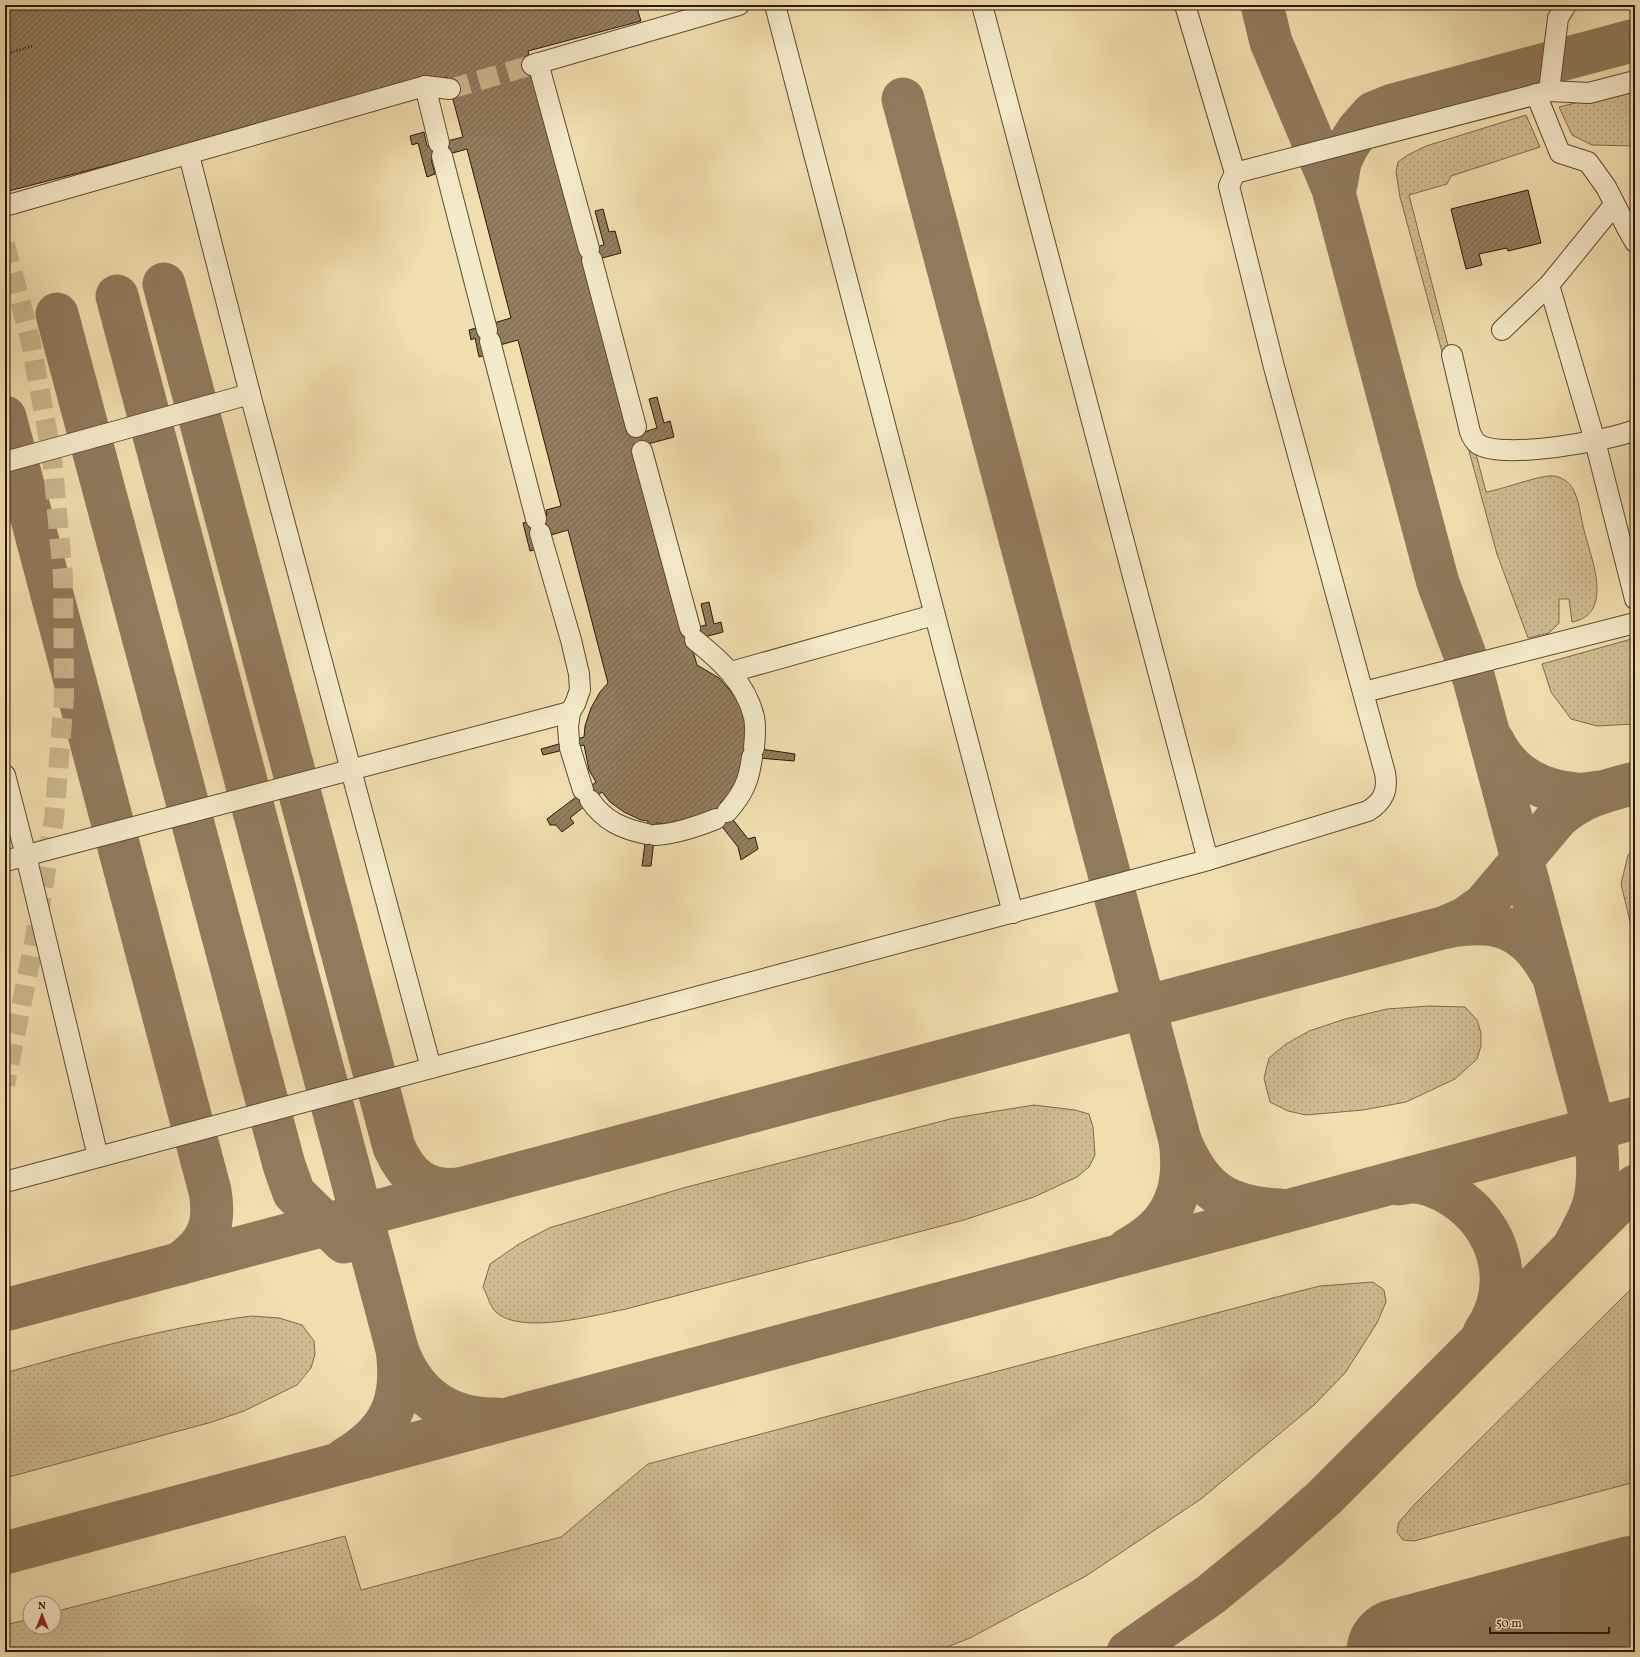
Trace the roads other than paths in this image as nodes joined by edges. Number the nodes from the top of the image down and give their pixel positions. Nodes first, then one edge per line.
1 (739, 5) edge
2 (775, 5) edge
3 (982, 5) edge
4 (1185, 5) edge
5 (1566, 5) edge
6 (1635, 81) edge
7 (425, 86) junction
8 (450, 89) tunnel mouth
9 (1543, 92) junction
10 (189, 154) junction
11 (1235, 173) junction
12 (1614, 205) junction
13 (5, 206) edge
14 (1635, 242) edge
15 (1549, 285) junction
16 (1502, 330) dead end
17 (1452, 355) dead end
18 (250, 394) junction
19 (636, 427) dead end
20 (1635, 430) edge
21 (1595, 441) junction
22 (642, 452) dead end
23 (5, 462) edge
24 (1635, 599) edge
25 (934, 615) junction
26 (1635, 623) edge
27 (731, 672) junction
28 (1364, 692) junction
29 (570, 712) junction
30 (351, 770) junction
31 (5, 775) edge
32 (26, 856) junction
33 (1208, 860) junction
34 (5, 861) edge
35 (1013, 913) junction
36 (431, 1068) junction
37 (98, 1157) junction
38 (5, 1182) edge

1 - 19 lane
2 - 25 lane
3 - 33 lane
4 - 11 lane
5 - 9 lane
6 - 9 lane
7 - 8 lane
7 - 10 lane
7 - 29 lane
9 - 11 lane
9 - 12 lane
10 - 13 lane
10 - 18 lane
11 - 28 lane
12 - 14 lane
12 - 15 lane
15 - 16 lane
15 - 21 lane
17 - 21 lane
18 - 23 lane
18 - 30 lane
20 - 21 lane
21 - 24 lane
22 - 27 lane
25 - 27 lane
25 - 35 lane
26 - 28 lane
27 - 29 lane
28 - 33 lane
29 - 30 lane
30 - 32 lane
30 - 36 lane
31 - 32 lane
32 - 34 lane
32 - 37 lane
33 - 35 lane
35 - 36 lane
36 - 37 lane
37 - 38 lane

